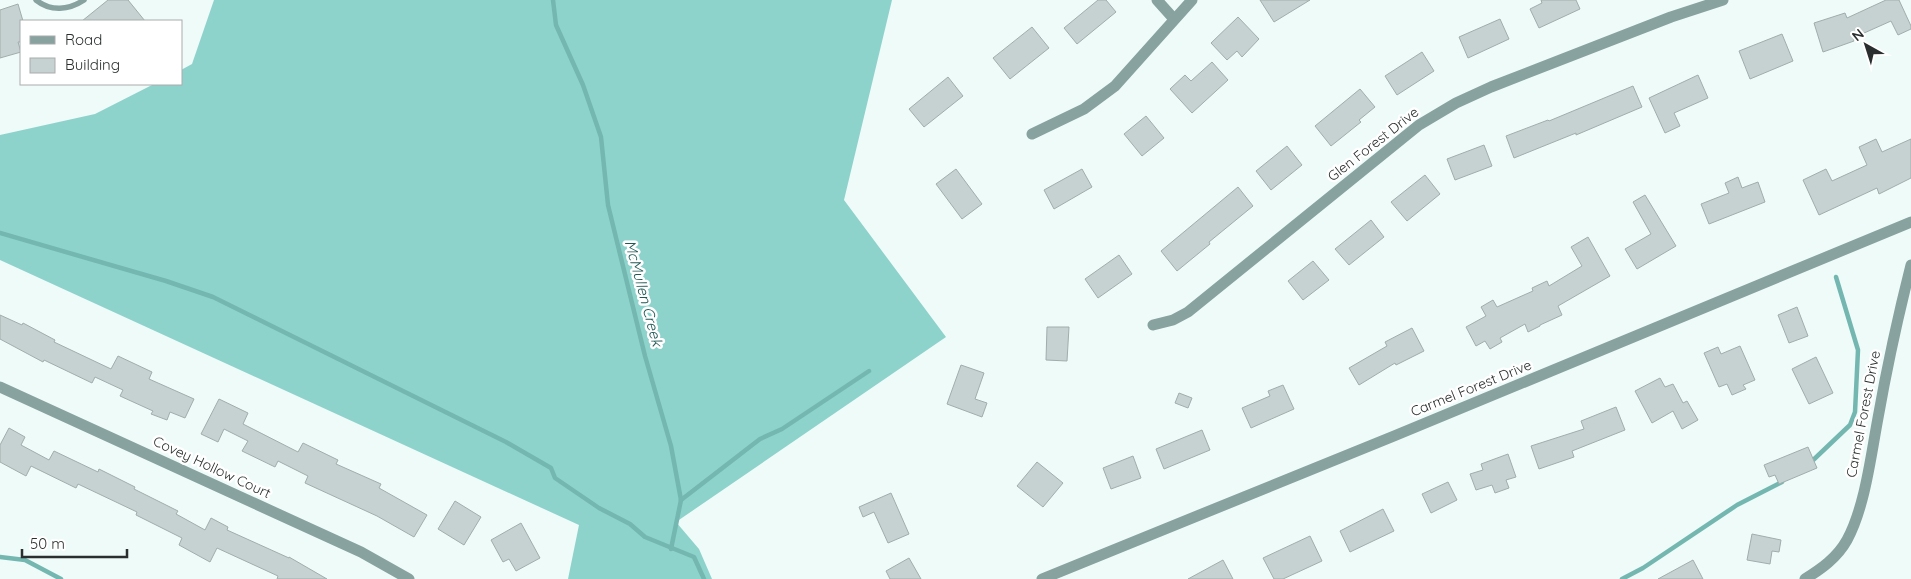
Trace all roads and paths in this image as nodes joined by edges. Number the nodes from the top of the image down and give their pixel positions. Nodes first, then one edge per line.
1 (36, 0) edge
2 (84, 0) edge
3 (1157, 0) edge
4 (1192, 0) edge
5 (1723, 0) edge
6 (1174, 19) junction
7 (1032, 134) dead end
8 (1911, 222) edge
9 (1911, 265) edge
10 (1153, 325) dead end
11 (0, 387) edge
12 (409, 579) edge
13 (1042, 579) edge
14 (1805, 579) edge

1 - 2 lane
3 - 6 street
4 - 6 street
5 - 10 street, Glen Forest Drive
6 - 7 street
8 - 13 street, Carmel Forest Drive
9 - 14 street, Carmel Forest Drive
11 - 12 street, Covey Hollow Court

